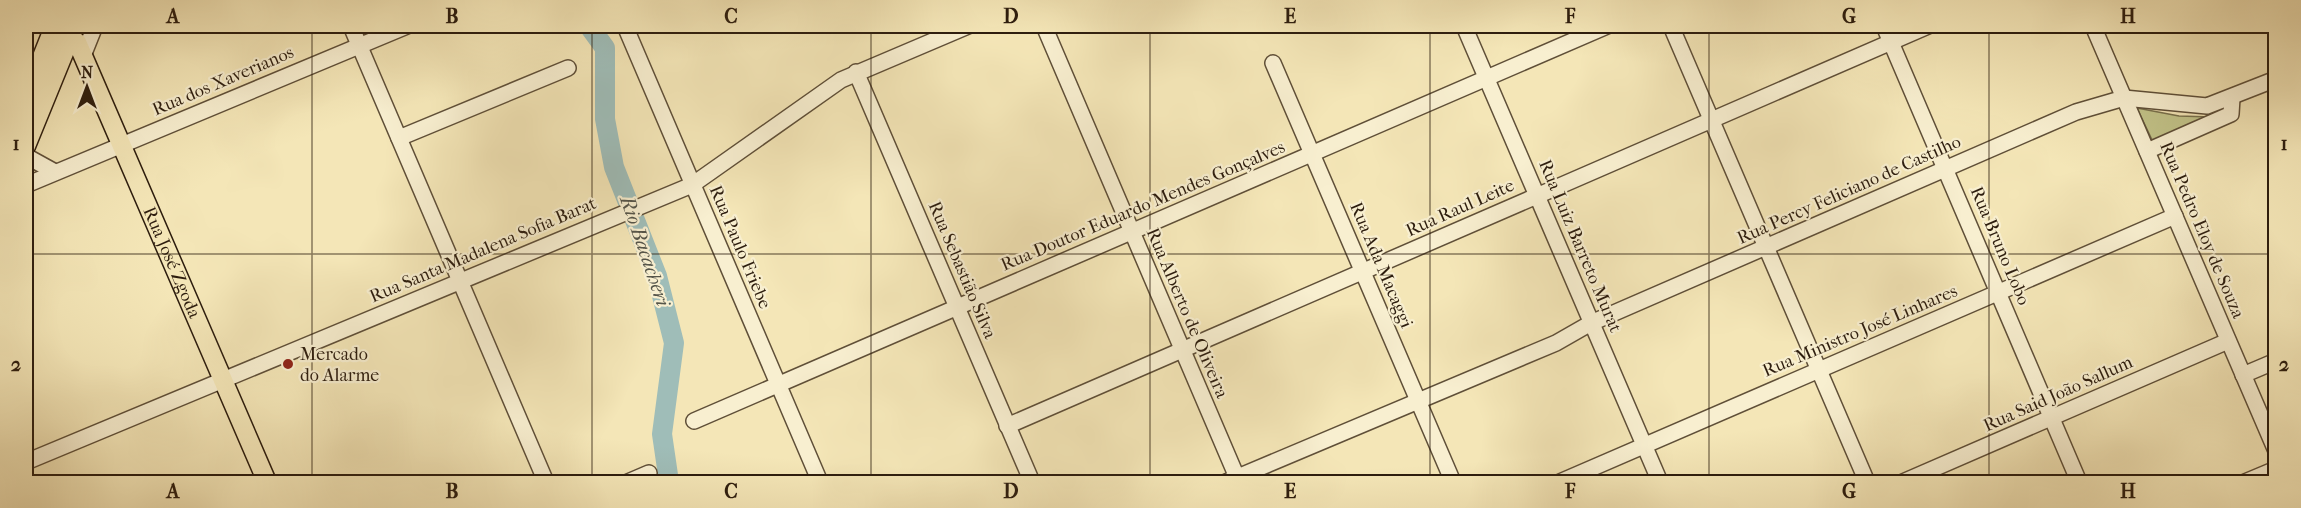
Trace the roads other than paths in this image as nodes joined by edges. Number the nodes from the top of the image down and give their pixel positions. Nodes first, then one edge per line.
1 (56, 26) edge
2 (95, 26) edge
3 (351, 26) edge
4 (407, 26) edge
5 (625, 26) edge
6 (968, 26) edge
7 (1044, 26) edge
8 (1464, 26) edge
9 (1607, 26) edge
10 (1671, 26) edge
11 (1884, 26) edge
12 (1928, 26) edge
13 (2093, 26) edge
14 (78, 41) edge
15 (1891, 42) junction
16 (360, 45) junction
17 (1273, 63) dead end
18 (568, 68) dead end
19 (856, 72) junction
20 (1486, 78) junction
21 (2276, 79) edge
22 (2124, 98) junction
23 (2232, 98) junction
24 (26, 101) edge
25 (1712, 120) junction
26 (399, 138) junction
27 (121, 145) junction
28 (26, 146) edge
29 (2147, 151) junction
30 (1312, 153) junction
31 (26, 156) edge
32 (1946, 169) junction
33 (55, 172) junction
34 (692, 184) junction
35 (26, 185) edge
36 (1537, 196) junction
37 (2175, 216) junction
38 (1132, 232) junction
39 (1766, 247) junction
40 (1363, 272) junction
41 (460, 281) junction
42 (1998, 292) junction
43 (957, 308) junction
44 (1592, 323) junction
45 (2228, 340) junction
46 (1182, 350) junction
47 (2276, 361) edge
48 (1819, 370) junction
49 (2243, 375) junction
50 (222, 380) junction
51 (778, 385) junction
52 (1417, 399) junction
53 (2052, 418) junction
54 (694, 422) dead end
55 (1007, 426) junction
56 (1644, 446) junction
57 (2276, 451) edge
58 (26, 462) edge
59 (2276, 469) edge
60 (649, 473) dead end
61 (1234, 481) edge
62 (267, 483) edge
63 (546, 483) edge
64 (628, 483) edge
65 (820, 483) edge
66 (1032, 483) edge
67 (1453, 483) edge
68 (1560, 483) edge
69 (1660, 483) edge
70 (1867, 483) edge
71 (1903, 483) edge
72 (2079, 483) edge
73 (2245, 483) edge

1 - 24 highway
2 - 14 street
3 - 16 street
4 - 16 street, Rua dos Xaverianos
5 - 34 street, Rua Paulo Friebe
6 - 19 street, Rua Santa Madalena Sofia Barat
7 - 38 street, Rua Alberto de Oliveira
8 - 20 street, Rua Luiz Barreto Murat
9 - 20 street, Rua Doutor Eduardo Mendes Gonçalves
10 - 25 street
11 - 15 street, Rua Bruno Lobo
12 - 15 street, Rua Raul Leite
13 - 22 street, Rua Pedro Eloy de Souza
14 - 27 main road, Rua José Zgoda
14 - 28 main road
15 - 25 street, Rua Raul Leite
15 - 32 street, Rua Bruno Lobo
16 - 26 street
16 - 27 street, Rua dos Xaverianos
17 - 30 street, Rua Ada Macaggi
18 - 26 street
19 - 34 street, Rua Santa Madalena Sofia Barat
19 - 43 street, Rua Sebastião Silva
20 - 30 street, Rua Doutor Eduardo Mendes Gonçalves
20 - 36 street, Rua Luiz Barreto Murat
21 - 23 street
22 - 23 street
22 - 29 street, Rua Pedro Eloy de Souza
22 - 32 street, Rua Percy Feliciano de Castilho
23 - 29 street
25 - 36 street, Rua Raul Leite
25 - 39 street
26 - 41 street
27 - 33 street, Rua dos Xaverianos
27 - 50 main road, Rua José Zgoda
29 - 37 street, Rua Pedro Eloy de Souza
30 - 38 street, Rua Doutor Eduardo Mendes Gonçalves
30 - 40 street, Rua Ada Macaggi
31 - 33 street
32 - 39 street, Rua Percy Feliciano de Castilho
32 - 42 street, Rua Bruno Lobo
33 - 35 street, Rua dos Xaverianos
34 - 41 street, Rua Santa Madalena Sofia Barat
34 - 51 street, Rua Paulo Friebe
36 - 40 street, Rua Raul Leite
36 - 44 street, Rua Luiz Barreto Murat
37 - 42 street, Rua Ministro José Linhares
37 - 45 street, Rua Pedro Eloy de Souza
38 - 43 street, Rua Doutor Eduardo Mendes Gonçalves
38 - 46 street, Rua Alberto de Oliveira
39 - 44 street, Rua Percy Feliciano de Castilho
39 - 48 street
40 - 46 street, Rua Raul Leite
40 - 52 street, Rua Ada Macaggi
41 - 50 street, Rua Santa Madalena Sofia Barat
41 - 63 street
42 - 48 street, Rua Ministro José Linhares
42 - 53 street, Rua Bruno Lobo
43 - 51 street, Rua Doutor Eduardo Mendes Gonçalves
43 - 55 street, Rua Sebastião Silva
44 - 52 street, Rua Percy Feliciano de Castilho
44 - 56 street, Rua Luiz Barreto Murat
45 - 49 street, Rua Pedro Eloy de Souza
45 - 53 street, Rua Said João Sallum
46 - 55 street, Rua Raul Leite
46 - 61 street, Rua Alberto de Oliveira
47 - 49 street
48 - 56 street, Rua Ministro José Linhares
48 - 70 street
49 - 57 street, Rua Pedro Eloy de Souza
50 - 58 street, Rua Santa Madalena Sofia Barat
50 - 62 main road, Rua José Zgoda
51 - 54 street, Rua Doutor Eduardo Mendes Gonçalves
51 - 65 street, Rua Paulo Friebe
52 - 61 street, Rua Percy Feliciano de Castilho
52 - 67 street, Rua Ada Macaggi
53 - 71 street, Rua Said João Sallum
53 - 72 street, Rua Bruno Lobo
55 - 66 street, Rua Sebastião Silva
56 - 68 street, Rua Ministro José Linhares
56 - 69 street, Rua Luiz Barreto Murat
59 - 73 street
60 - 64 street

